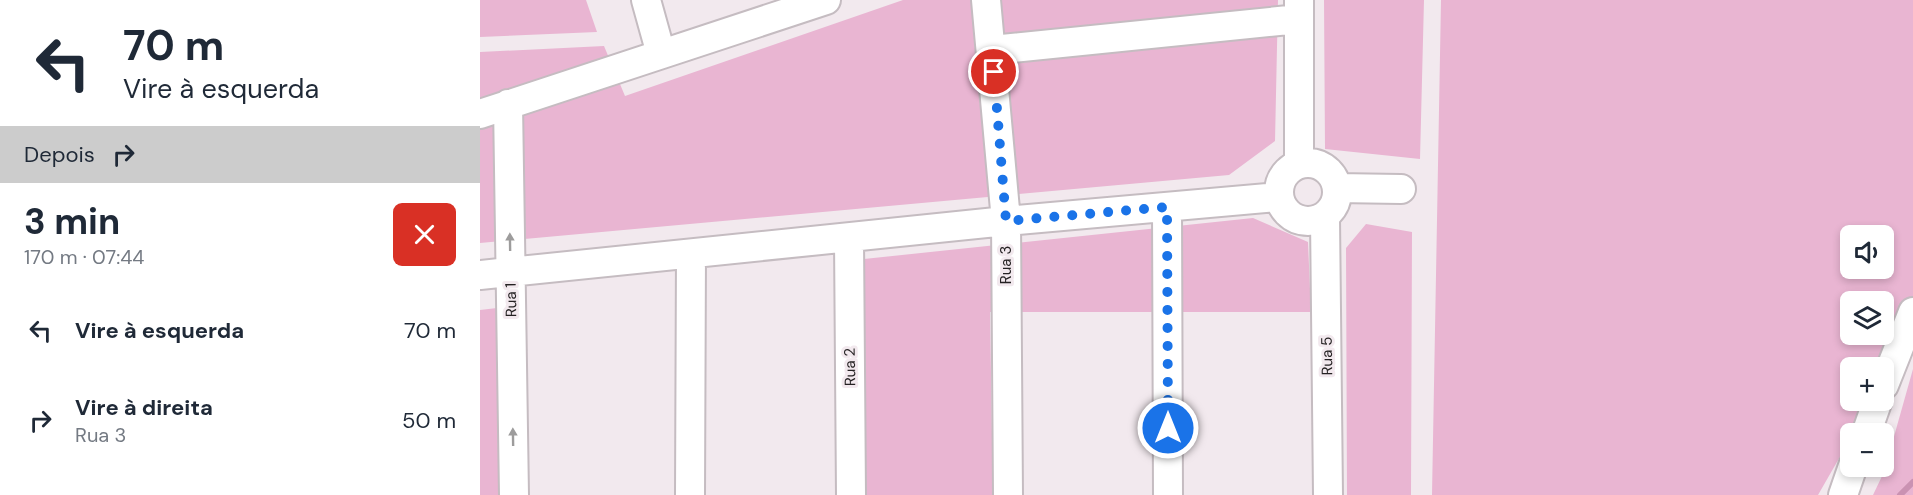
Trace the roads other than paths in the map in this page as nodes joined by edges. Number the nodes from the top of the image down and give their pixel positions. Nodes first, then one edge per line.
1 (646, 0) edge
2 (826, 0) edge
3 (986, 0) edge
4 (1299, 9) edge
5 (992, 50) junction
6 (661, 54) junction
7 (508, 104) junction
8 (480, 114) edge
9 (1299, 163) junction
10 (1337, 188) junction
11 (1401, 189) dead end
12 (1278, 197) junction
13 (1167, 207) junction
14 (1325, 218) junction
15 (1006, 221) junction
16 (849, 238) junction
17 (691, 254) junction
18 (510, 272) junction
19 (480, 275) edge
20 (1913, 312) edge
21 (1894, 360) edge
22 (1849, 477) edge
23 (514, 495) edge
24 (690, 495) edge
25 (851, 495) edge
26 (1008, 495) edge
27 (1168, 495) edge
28 (1328, 495) edge
29 (1843, 495) edge

1 - 6 street
2 - 6 street
3 - 5 street, Rua 3
4 - 5 street
4 - 9 street
5 - 15 street, Rua 3
6 - 7 street
7 - 8 street
18 -> 7 street, Rua 1
9 - 10 street
9 - 12 street
10 - 11 street
10 - 14 street
12 - 13 street
12 - 14 street
13 - 15 street
13 - 27 street
14 - 28 street, Rua 5
15 - 16 street
15 - 26 street, Rua 3
16 - 17 street
16 - 25 street, Rua 2
17 - 18 street
17 - 24 street
18 - 19 street
23 -> 18 street, Rua 1
20 - 21 street
22 - 29 street

